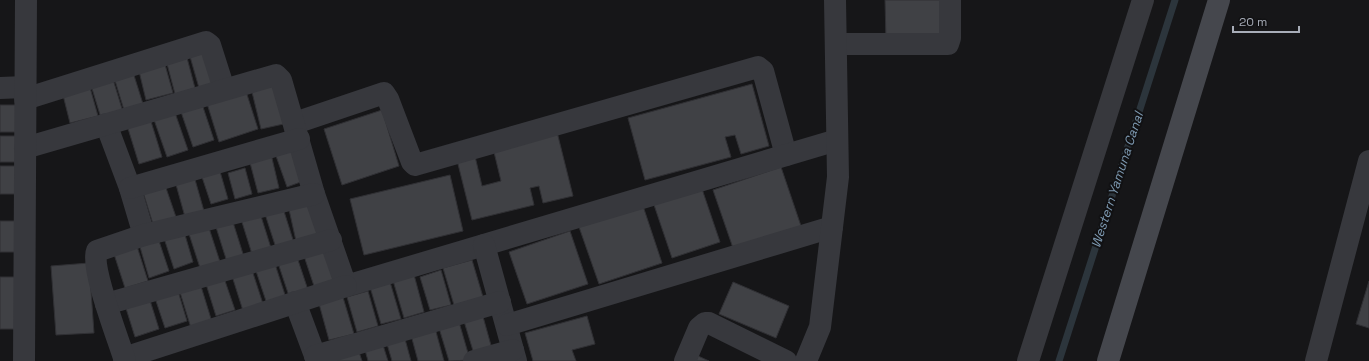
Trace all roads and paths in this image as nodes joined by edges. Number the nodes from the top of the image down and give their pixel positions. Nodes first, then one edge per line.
1 (26, 0) edge
2 (835, 0) edge
3 (950, 0) edge
4 (1143, 0) edge
5 (1219, 0) edge
6 (836, 44) junction
7 (0, 88) edge
8 (224, 89) junction
9 (25, 93) junction
10 (106, 124) junction
11 (297, 131) junction
12 (837, 140) junction
13 (25, 148) junction
14 (786, 155) junction
15 (1369, 161) edge
16 (130, 188) junction
17 (314, 194) junction
18 (1361, 225) edge
19 (832, 227) junction
20 (144, 235) junction
21 (331, 240) junction
22 (484, 244) junction
23 (346, 286) junction
24 (295, 302) junction
25 (500, 302) junction
26 (106, 304) junction
27 (507, 325) junction
28 (515, 356) edge
29 (316, 359) edge
30 (125, 360) edge
31 (24, 361) edge
32 (474, 361) edge
33 (685, 361) edge
34 (786, 361) edge
35 (806, 361) edge
36 (1028, 361) edge
37 (1108, 361) edge
38 (1316, 361) edge

1 - 9 street
2 - 6 street
3 - 6 street
4 - 36 street
5 - 37 street
6 - 12 street
7 - 9 street
8 - 9 street
8 - 10 street
8 - 11 street
9 - 13 street
10 - 13 street
10 - 16 street
11 - 14 street
11 - 16 street
11 - 17 street
12 - 14 street
12 - 19 street
13 - 31 street
14 - 22 street
15 - 18 street
16 - 20 street
17 - 20 street
17 - 21 street
18 - 38 street
19 - 27 street
19 - 35 street
20 - 26 street
21 - 23 street
21 - 26 street
22 - 23 street
22 - 25 street
23 - 24 street
24 - 29 street
24 - 30 street
25 - 27 street
25 - 29 street
26 - 30 street
27 - 28 street
28 - 32 street
33 - 34 street

